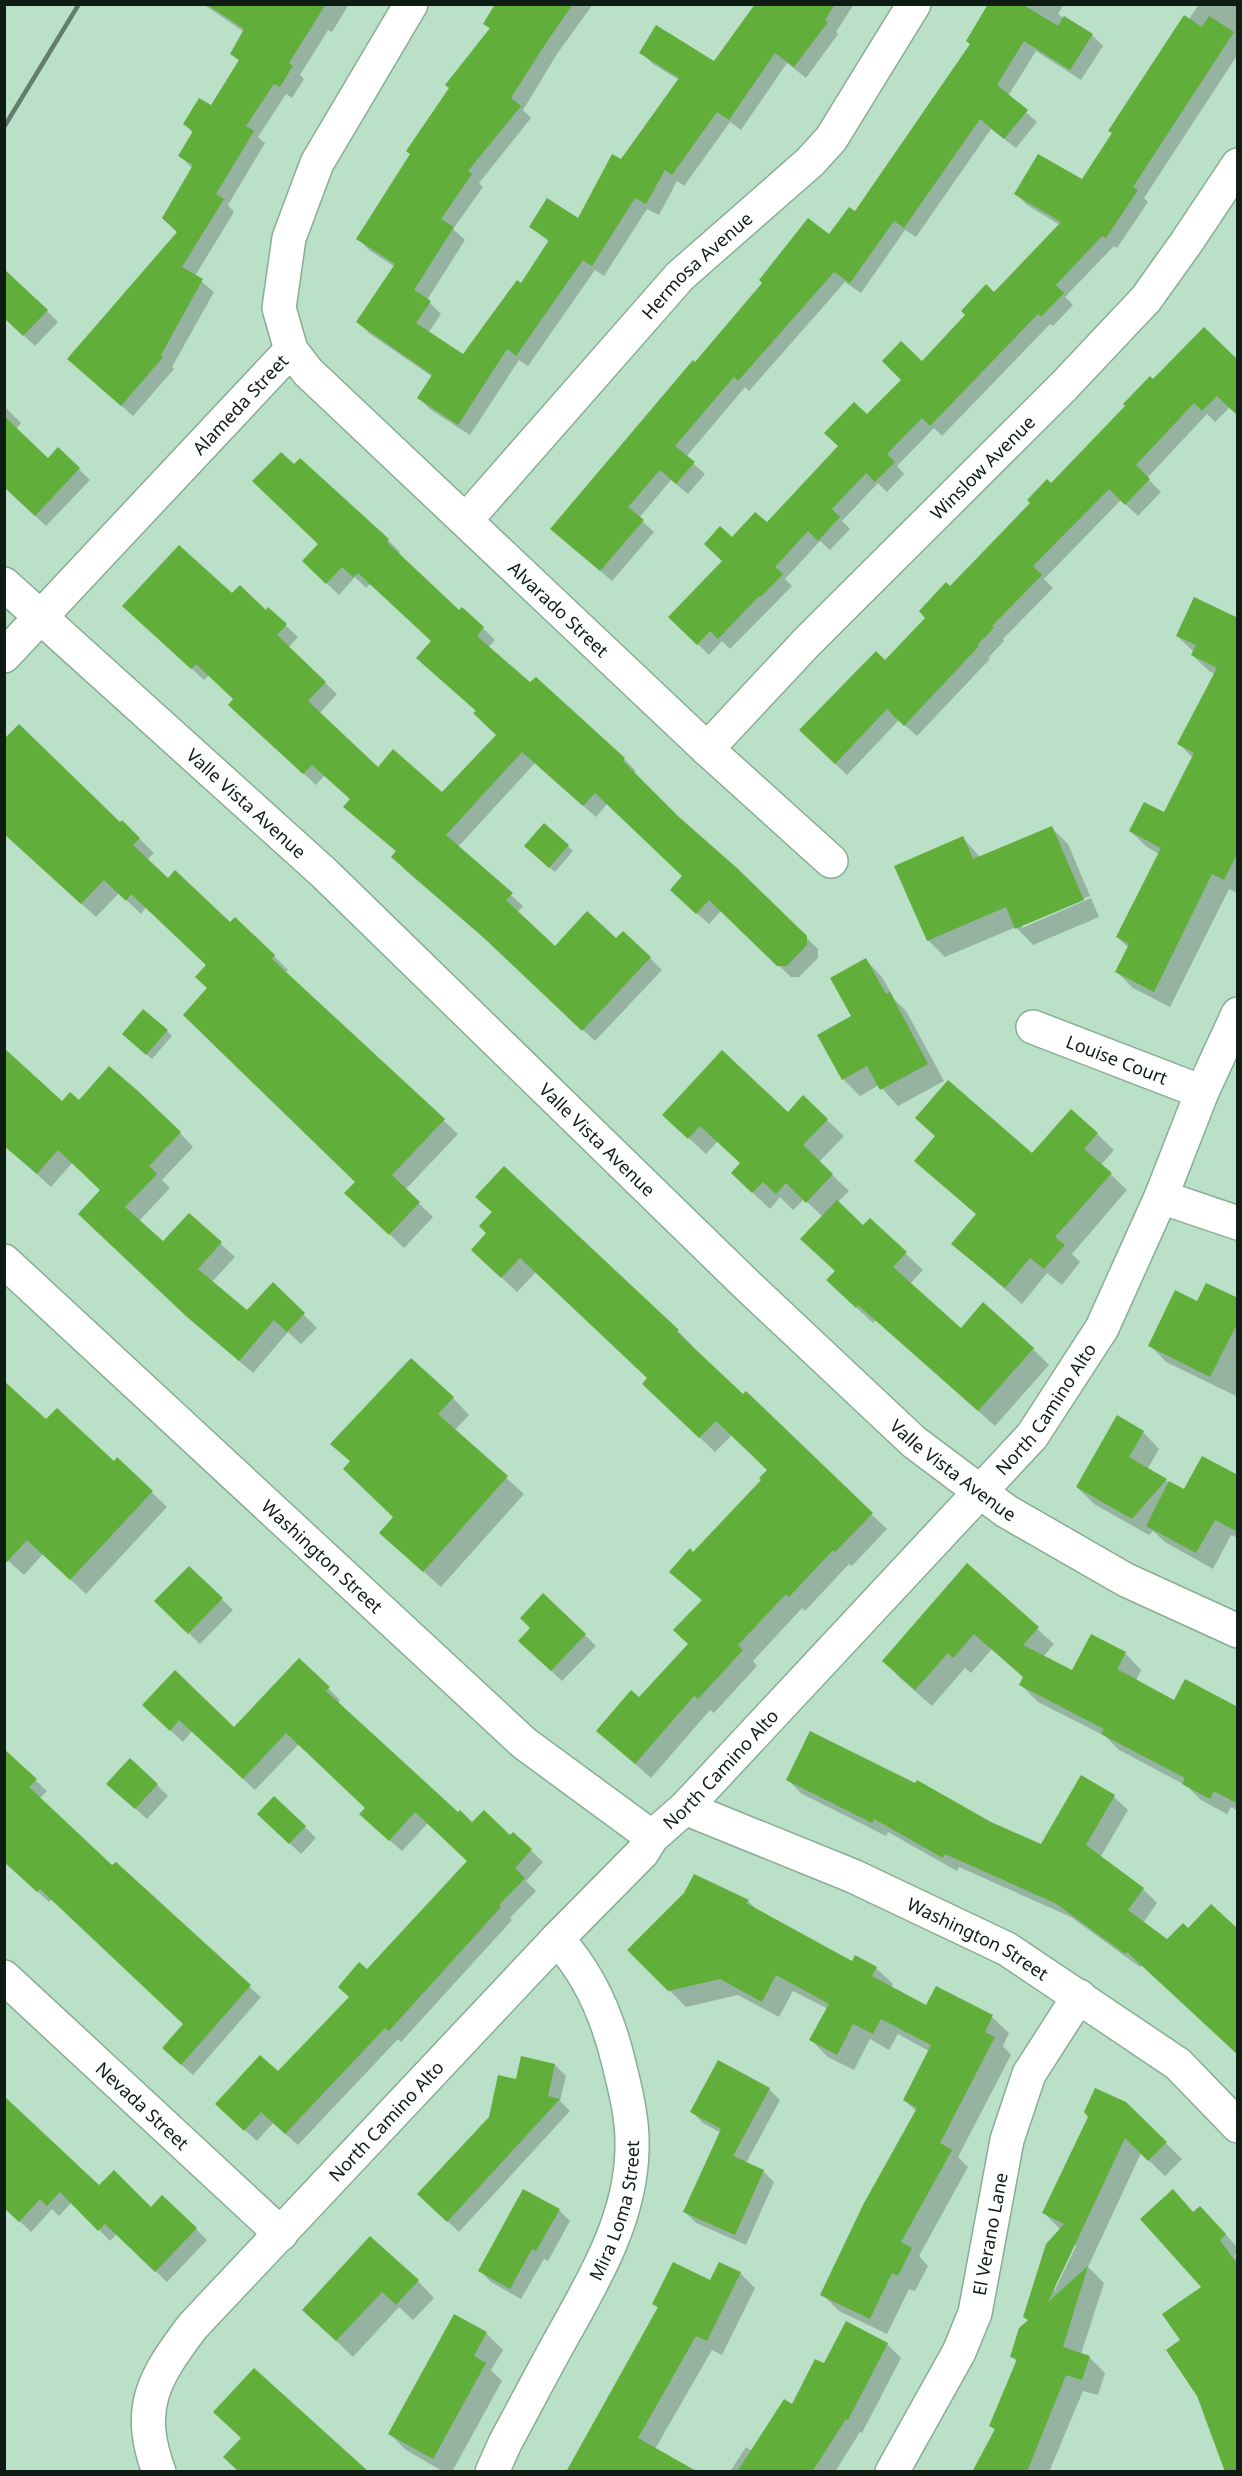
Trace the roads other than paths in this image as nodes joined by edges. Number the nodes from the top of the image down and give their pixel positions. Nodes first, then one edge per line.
1 (411, 4) edge
2 (914, 4) edge
3 (1238, 165) edge
4 (291, 350) junction
5 (466, 520) junction
6 (4, 584) edge
7 (40, 618) junction
8 (4, 656) edge
9 (707, 749) junction
10 (831, 861) dead end
11 (1238, 1014) edge
12 (1033, 1027) dead end
13 (1202, 1092) junction
14 (1161, 1197) junction
15 (1238, 1223) edge
16 (4, 1261) edge
17 (981, 1492) junction
18 (1238, 1631) edge
19 (685, 1808) junction
20 (652, 1836) junction
21 (557, 1939) junction
22 (4, 1977) edge
23 (1079, 1996) junction
24 (1238, 2126) edge
25 (280, 2234) junction
26 (159, 2472) edge
27 (492, 2472) edge
28 (892, 2472) edge

1 - 4 street, Alameda Street
2 - 5 street, Hermosa Avenue
3 - 9 street, Winslow Avenue
4 - 5 street, Alvarado Street
4 - 7 street, Alameda Street
5 - 9 street, Alvarado Street
6 - 7 street, Valle Vista Avenue
7 - 8 street, Alameda Street
7 - 17 street, Valle Vista Avenue
9 - 10 street, Alvarado Street
11 - 13 street, North Camino Alto
12 - 13 street, Louise Court
13 - 14 street, North Camino Alto
14 - 15 street
14 - 17 street, North Camino Alto
16 - 20 street, Washington Street
17 - 18 street, Valle Vista Avenue
17 - 19 street, North Camino Alto
19 - 20 street, North Camino Alto
19 - 23 street, Washington Street
20 - 21 street, North Camino Alto
21 - 25 street, North Camino Alto
21 - 27 street, Mira Loma Street
22 - 25 street, Nevada Street
23 - 24 street, Washington Street
23 - 28 street, El Verano Lane
25 - 26 street, North Camino Alto

